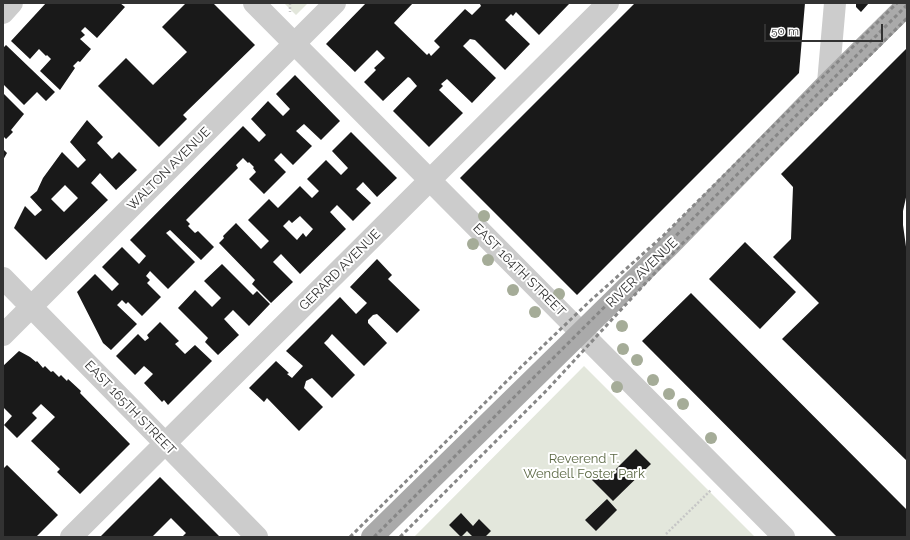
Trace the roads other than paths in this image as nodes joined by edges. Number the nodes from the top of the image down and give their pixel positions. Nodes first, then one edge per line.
1 (12, 3) edge
2 (254, 3) edge
3 (335, 3) edge
4 (608, 3) edge
5 (835, 3) edge
6 (907, 5) edge
7 (3, 13) edge
8 (294, 44) junction
9 (828, 83) junction
10 (430, 180) junction
11 (3, 278) edge
12 (31, 306) junction
13 (581, 332) junction
14 (3, 335) edge
15 (165, 444) junction
16 (72, 537) edge
17 (257, 537) edge
18 (372, 537) edge
19 (784, 537) edge

1 - 7 street
2 - 8 street, EAST 164TH STREET
3 - 8 street, WALTON AVENUE
4 - 10 street, GERARD AVENUE
5 - 9 street
6 - 9 main road, RIVER AVENUE
8 - 10 street, EAST 164TH STREET
8 - 12 street, WALTON AVENUE
9 - 13 main road, RIVER AVENUE
10 - 13 street, EAST 164TH STREET
10 - 15 street, GERARD AVENUE
11 - 12 street, EAST 165TH STREET
12 - 14 street, WALTON AVENUE
12 - 15 street, EAST 165TH STREET
13 - 18 main road, RIVER AVENUE
13 - 19 street, EAST 164TH STREET
15 - 16 street, GERARD AVENUE
15 - 17 street, EAST 165TH STREET

